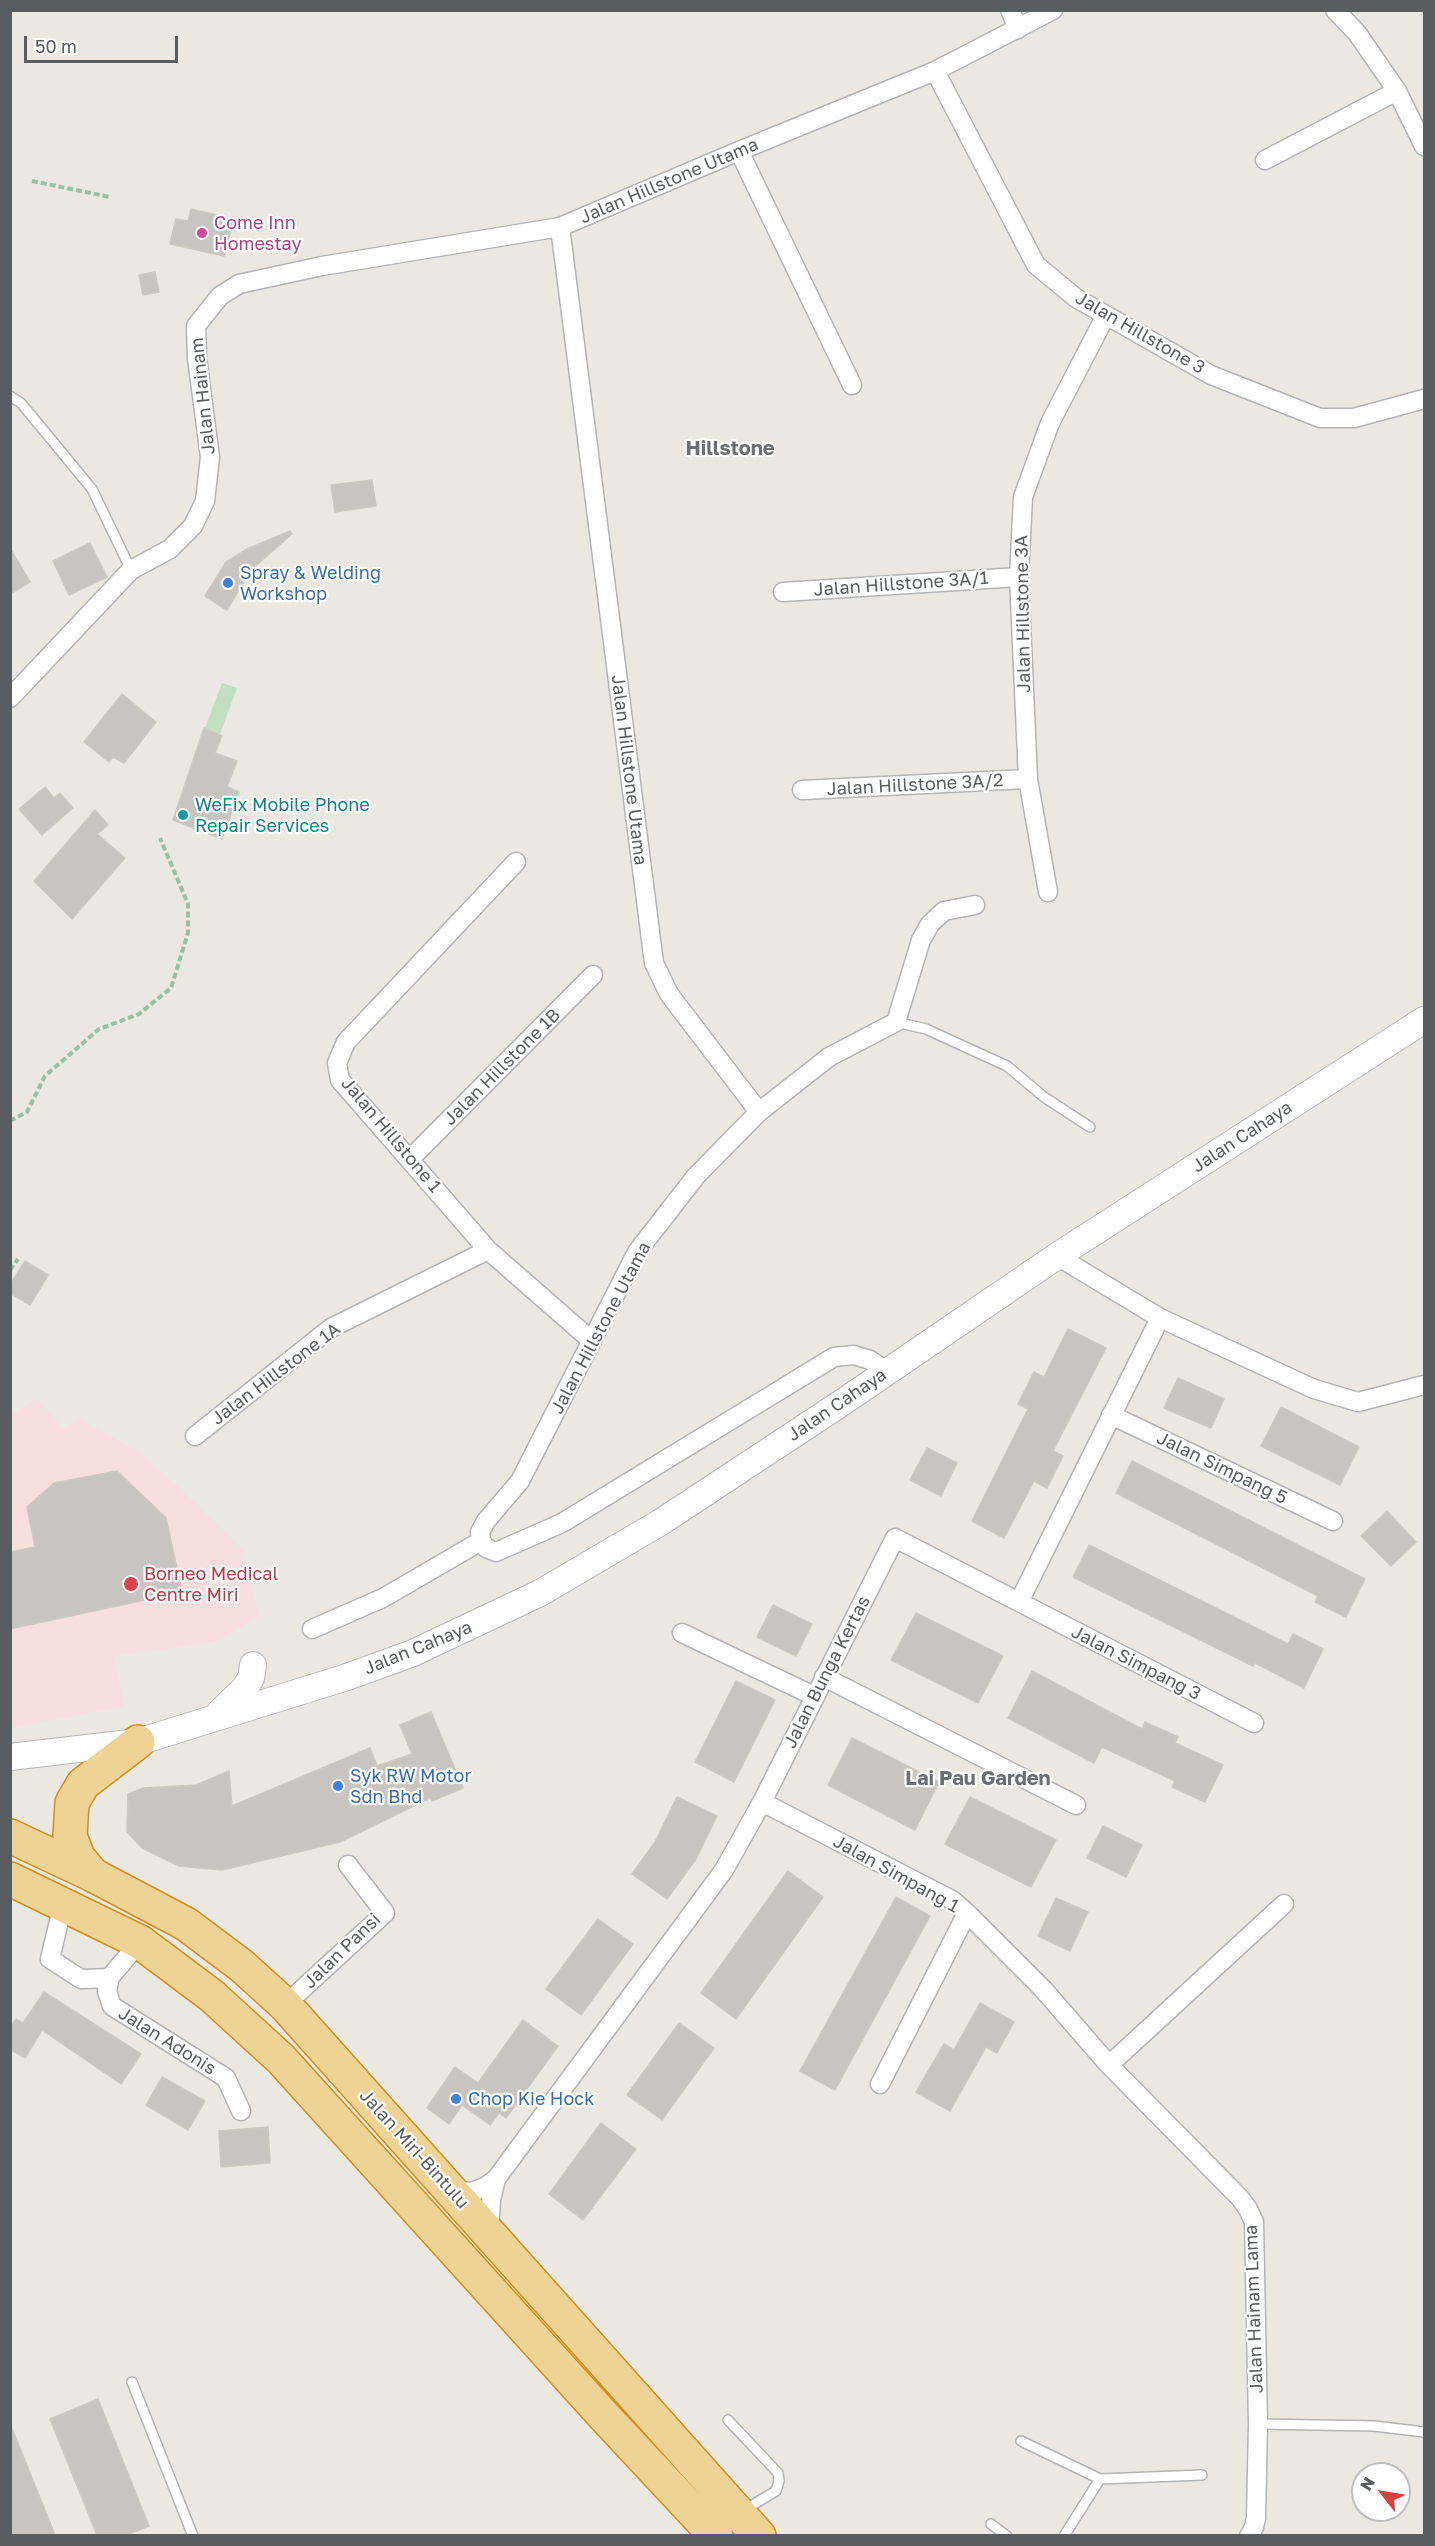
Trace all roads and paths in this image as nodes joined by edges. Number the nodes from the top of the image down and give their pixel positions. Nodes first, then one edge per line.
1 (1010, 10) edge
2 (1053, 10) edge
3 (1335, 10) edge
4 (1018, 29) junction
5 (935, 71) junction
6 (1397, 91) junction
7 (1425, 146) edge
8 (739, 151) junction
9 (1265, 160) dead end
10 (32, 180) dead end
11 (110, 197) dead end
12 (560, 227) junction
13 (1105, 317) junction
14 (852, 386) dead end
15 (10, 396) edge
16 (1425, 399) edge
17 (131, 570) junction
18 (1019, 577) junction
19 (783, 592) dead end
20 (10, 698) edge
21 (1028, 779) junction
22 (802, 790) dead end
23 (160, 838) dead end
24 (516, 862) dead end
25 (1048, 892) dead end
26 (975, 905) dead end
27 (593, 975) dead end
28 (1425, 1020) edge
29 (896, 1022) junction
30 (759, 1112) junction
31 (10, 1121) edge
32 (1090, 1127) dead end
33 (411, 1158) junction
34 (488, 1250) junction
35 (1057, 1256) junction
36 (18, 1259) dead end
37 (10, 1270) edge
38 (1160, 1318) junction
39 (592, 1341) junction
40 (888, 1372) junction
41 (1425, 1386) edge
42 (1111, 1415) junction
43 (195, 1436) dead end
44 (1333, 1521) dead end
45 (481, 1541) junction
46 (1019, 1602) junction
47 (312, 1629) dead end
48 (682, 1633) dead end
49 (253, 1665) dead end
50 (824, 1677) junction
51 (814, 1696) junction
52 (213, 1718) junction
53 (1254, 1723) dead end
54 (138, 1742) junction
55 (10, 1757) edge
56 (762, 1802) junction
57 (1077, 1805) dead end
58 (10, 1836) edge
59 (348, 1865) dead end
60 (93, 1875) junction
61 (10, 1879) edge
62 (63, 1904) junction
63 (1284, 1904) dead end
64 (967, 1913) junction
65 (140, 1942) junction
66 (110, 1978) junction
67 (285, 2005) junction
68 (1109, 2065) junction
69 (880, 2084) dead end
70 (241, 2111) dead end
71 (496, 2179) junction
72 (451, 2190) junction
73 (489, 2232) junction
74 (132, 2382) dead end
75 (728, 2420) dead end
76 (1258, 2424) junction
77 (1425, 2432) edge
78 (1022, 2441) dead end
79 (1202, 2475) dead end
80 (1100, 2479) junction
81 (749, 2524) edge
82 (991, 2524) dead end
83 (193, 2535) edge
84 (716, 2535) edge
85 (1007, 2535) edge
86 (1064, 2535) edge
87 (1249, 2535) edge

1 - 4 street
2 - 4 street, Jalan Hillstone Utama
3 - 6 street
4 - 5 street, Jalan Hillstone Utama
5 - 8 street, Jalan Hillstone Utama
5 - 13 street, Jalan Hillstone 3
6 - 7 street
6 - 9 street
8 - 12 street, Jalan Hillstone Utama
8 - 14 street
10 - 11 path
12 - 17 street, Jalan Hainam
12 - 30 street, Jalan Hillstone Utama
13 - 16 street, Jalan Hillstone 3
13 - 18 street, Jalan Hillstone 3A
15 - 17 lane
17 - 20 street, Jalan Hainam
18 - 19 street, Jalan Hillstone 3A/1
18 - 21 street, Jalan Hillstone 3A
21 - 22 street, Jalan Hillstone 3A/2
21 - 25 street, Jalan Hillstone 3A
23 - 31 path
24 - 33 street, Jalan Hillstone 1
26 - 29 street
27 - 33 street, Jalan Hillstone 1B
28 - 35 street, Jalan Cahaya
29 - 30 street
29 - 32 lane
30 - 39 street, Jalan Hillstone Utama
33 - 34 street, Jalan Hillstone 1
34 - 39 street, Jalan Hillstone 1
34 - 43 street, Jalan Hillstone 1A
35 - 38 street
35 - 40 street, Jalan Cahaya
36 - 37 path
38 - 41 street
38 - 42 street
39 - 45 street, Jalan Hillstone Utama
40 - 45 street
40 - 52 street, Jalan Cahaya
42 - 44 street, Jalan Simpang 5
42 - 46 street
45 - 47 street
46 - 50 street, Jalan Bunga Kertas
46 - 53 street, Jalan Simpang 3
48 - 51 street
49 - 52 street
50 - 51 street, Jalan Bunga Kertas
50 - 57 street
51 - 56 street, Jalan Bunga Kertas
52 - 54 street, Jalan Cahaya
54 - 55 street, Jalan Cahaya
54 - 60 highway
56 - 64 street, Jalan Simpang 1
56 - 71 street, Jalan Bunga Kertas
58 - 60 highway, Jalan Miri-Bintulu
59 - 67 street, Jalan Pansi
60 - 67 highway, Jalan Miri-Bintulu
61 - 62 highway
62 - 65 highway
62 - 66 street
63 - 68 street
64 - 68 street, Jalan Simpang 1
64 - 69 street
65 - 66 street
65 - 84 highway
66 - 70 street, Jalan Adonis
67 - 72 highway, Jalan Miri-Bintulu
68 - 76 street, Jalan Hainam Lama
71 - 72 street, Jalan Bunga Kertas
71 - 73 street, Jalan Bunga Kertas
72 - 73 highway, Jalan Miri-Bintulu
73 - 81 highway, Jalan Miri-Bintulu
74 - 83 lane
75 - 81 lane
76 - 77 lane
76 - 87 street, Jalan Hainam Lama
78 - 80 lane
79 - 80 lane
80 - 86 lane
82 - 85 lane

